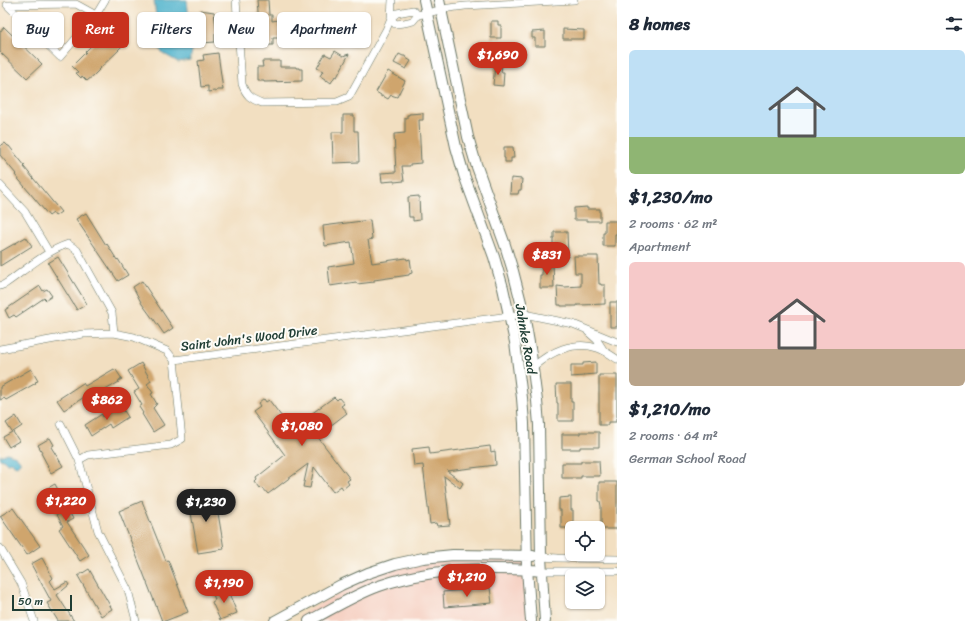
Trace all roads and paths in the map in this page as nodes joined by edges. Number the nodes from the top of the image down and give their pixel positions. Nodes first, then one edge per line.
1 (105, 0) edge
2 (236, 0) edge
3 (392, 0) edge
4 (424, 0) edge
5 (574, 0) edge
6 (5, 2) edge
7 (465, 3) edge
8 (440, 5) edge
9 (91, 12) edge
10 (98, 12) edge
11 (422, 14) junction
12 (391, 18) junction
13 (72, 43) edge
14 (0, 185) edge
15 (49, 252) junction
16 (0, 286) edge
17 (524, 314) junction
18 (509, 316) junction
19 (583, 328) junction
20 (114, 333) junction
21 (617, 342) edge
22 (0, 349) edge
23 (605, 351) junction
24 (617, 359) edge
25 (174, 360) junction
26 (533, 367) junction
27 (61, 424) dead end
28 (79, 460) junction
29 (0, 548) edge
30 (527, 555) junction
31 (541, 556) junction
32 (617, 559) edge
33 (527, 569) junction
34 (542, 571) junction
35 (617, 572) edge
36 (34, 621) edge
37 (136, 621) edge
38 (275, 621) edge
39 (308, 621) edge
40 (531, 621) edge
41 (546, 621) edge

1 - 10 street
2 - 12 street
3 - 12 street
4 - 11 main road, Jahnke Road
5 - 7 street
6 - 9 street
6 - 13 street
7 - 8 street
8 - 11 street
8 - 17 main road, Jahnke Road
11 - 12 street
11 - 12 street
11 - 18 main road, Jahnke Road
14 - 15 street
15 - 16 street
15 - 20 street
17 - 18 street, Saint John's Wood Drive
17 - 19 street, Saint John's Wood Drive
17 - 26 main road, Jahnke Road
18 - 25 street, Saint John's Wood Drive
18 - 30 main road, Jahnke Road
19 - 21 street, Saint John's Wood Drive
19 - 23 street
20 - 22 street, Saint John's Wood Drive
20 - 25 street, Saint John's Wood Drive
23 - 24 street
23 - 26 street
25 - 28 street
26 - 31 main road, Jahnke Road
27 - 28 street
28 - 37 street
29 - 36 street
30 - 31 main road
30 - 33 main road, Jahnke Road
30 - 38 main road
31 - 32 street
31 - 34 main road, Jahnke Road
33 - 34 main road
33 - 39 main road
33 - 40 main road, Jahnke Road
34 - 35 street
34 - 41 main road, Jahnke Road

